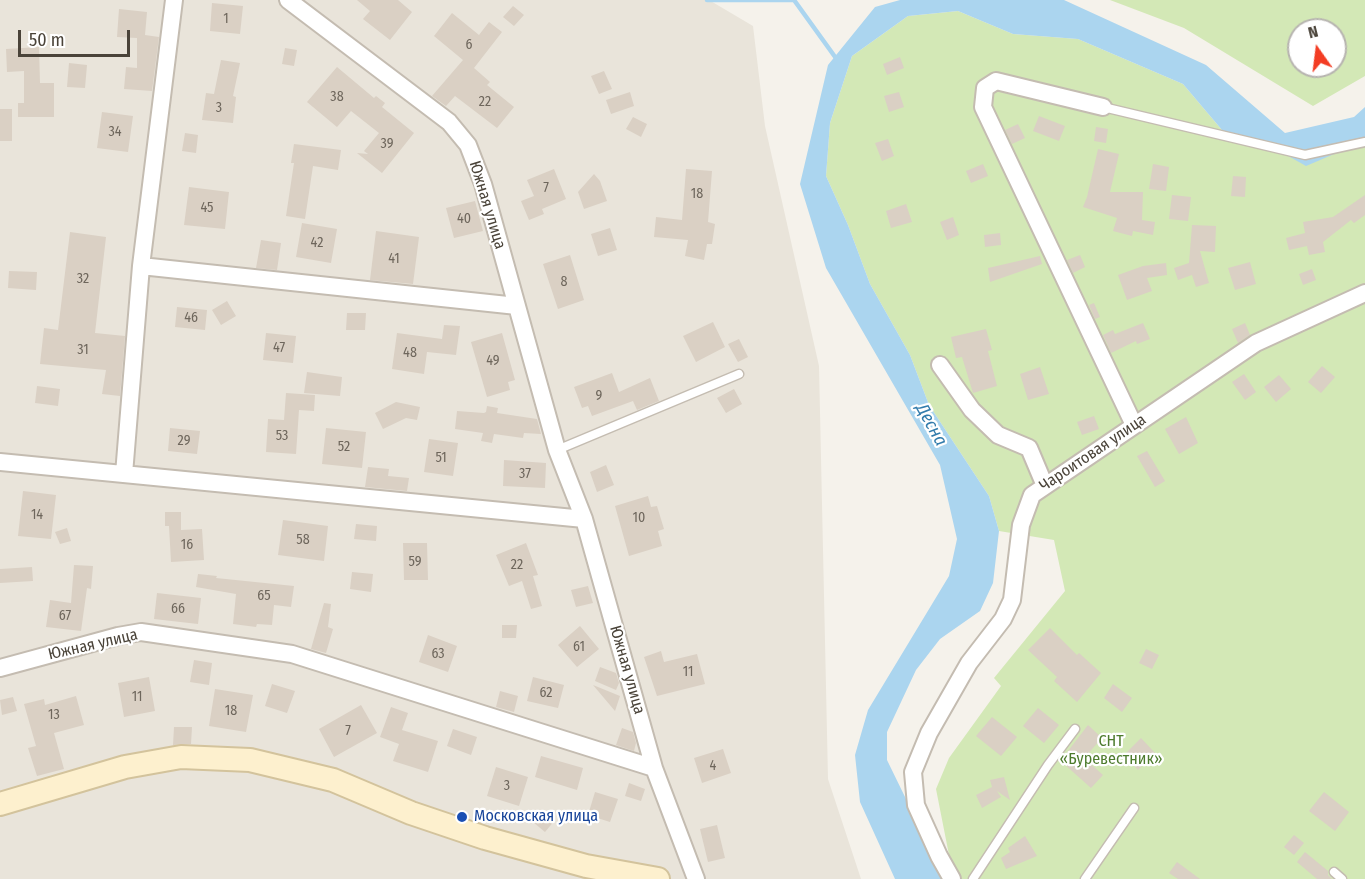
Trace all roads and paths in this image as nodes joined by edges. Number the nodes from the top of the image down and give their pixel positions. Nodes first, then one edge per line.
1 (174, 0) edge
2 (288, 0) edge
3 (1103, 107) joint
4 (1365, 142) edge
5 (141, 266) junction
6 (1365, 293) edge
7 (517, 306) junction
8 (940, 365) dead end
9 (739, 374) dead end
10 (1134, 425) junction
11 (557, 450) junction
12 (0, 462) edge
13 (124, 474) junction
14 (1045, 486) junction
15 (584, 519) junction
16 (0, 668) edge
17 (1075, 729) dead end
18 (654, 768) junction
19 (0, 804) edge
20 (1134, 808) dead end
21 (1334, 872) dead end
22 (658, 879) edge
23 (696, 879) edge
24 (952, 879) edge
25 (973, 879) edge
26 (1085, 879) edge
27 (1342, 879) edge

1 - 5 street
2 - 7 street, Южная улица
3 - 4 lane
3 - 10 street
5 - 7 street
5 - 13 street
6 - 10 street, Чароитовая улица
7 - 11 street, Южная улица
8 - 14 street
9 - 11 lane
10 - 14 street, Чароитовая улица
11 - 15 street, Южная улица
12 - 13 street
13 - 15 street
14 - 24 street, Чароитовая улица
15 - 18 street, Южная улица
16 - 18 street, Южная улица
17 - 25 lane
18 - 23 street
19 - 22 street
20 - 26 lane
21 - 27 lane

